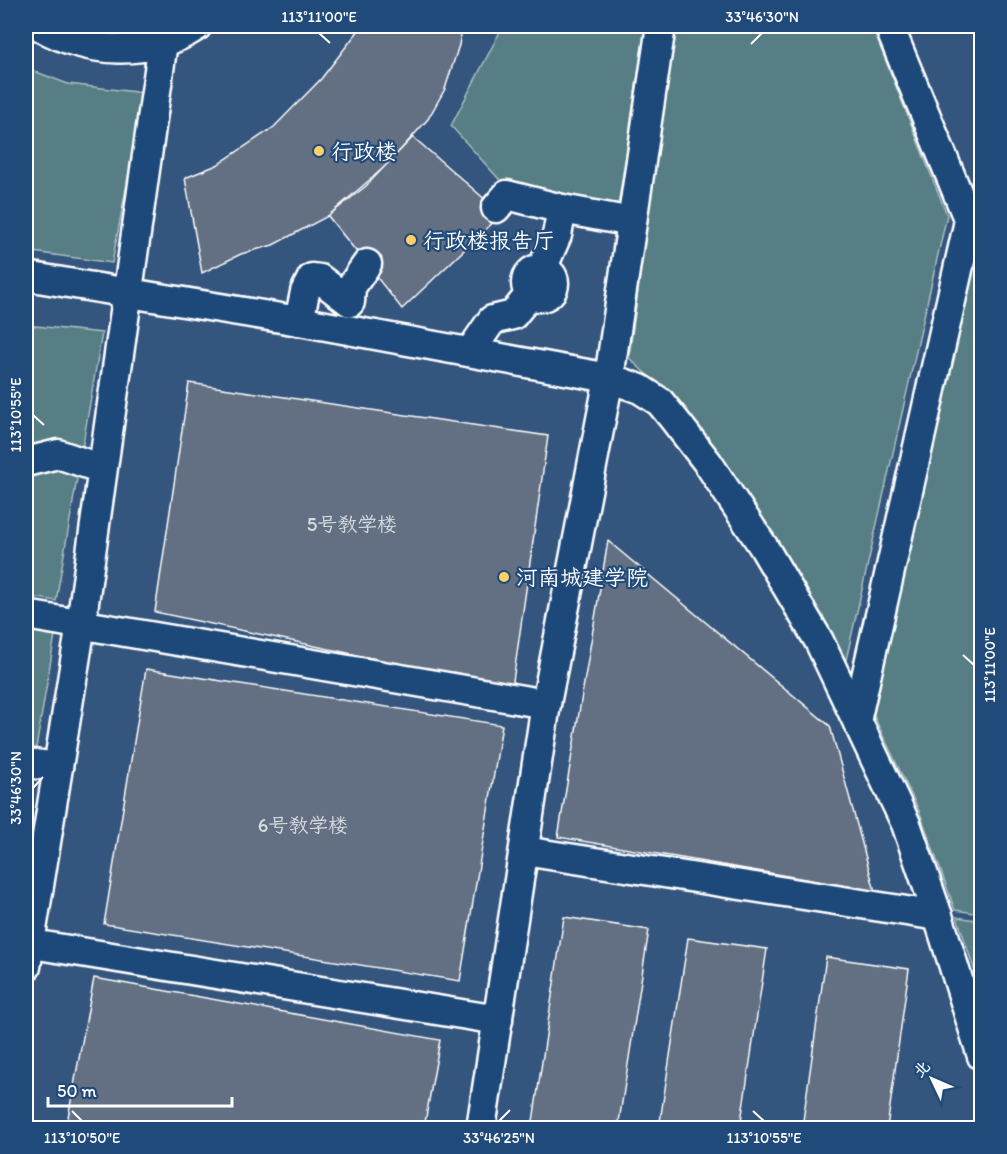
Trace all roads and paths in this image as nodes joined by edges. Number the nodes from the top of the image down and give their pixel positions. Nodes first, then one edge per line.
1 (40, 26) edge
2 (197, 26) edge
3 (661, 26) edge
4 (889, 26) edge
5 (164, 42) junction
6 (496, 208) dead end
7 (562, 209) junction
8 (975, 219) edge
9 (632, 222) junction
10 (367, 264) dead end
11 (26, 276) edge
12 (127, 295) junction
13 (347, 316) junction
14 (299, 321) junction
15 (470, 352) junction
16 (609, 378) junction
17 (26, 462) edge
18 (102, 469) junction
19 (26, 615) edge
20 (81, 624) junction
21 (546, 704) junction
22 (857, 717) junction
23 (26, 763) edge
24 (58, 767) junction
25 (524, 852) junction
26 (938, 916) junction
27 (27, 951) edge
28 (498, 1020) junction
29 (981, 1056) edge
30 (482, 1128) edge

1 - 5 street
2 - 5 street
3 - 9 street
4 - 8 street
5 - 12 street
6 - 7 street
7 - 9 street
7 - 15 street
8 - 22 street
9 - 16 street
10 - 13 street
11 - 12 street
12 - 14 street
12 - 18 street
13 - 14 street
13 - 14 street
13 - 15 street
15 - 16 street
16 - 21 street
16 - 22 street
17 - 18 street
18 - 20 street
19 - 20 street
20 - 21 street
20 - 24 street
21 - 25 street
22 - 26 street
23 - 24 street
24 - 27 street
25 - 26 street
25 - 28 street
26 - 29 street
27 - 28 street
28 - 30 street

